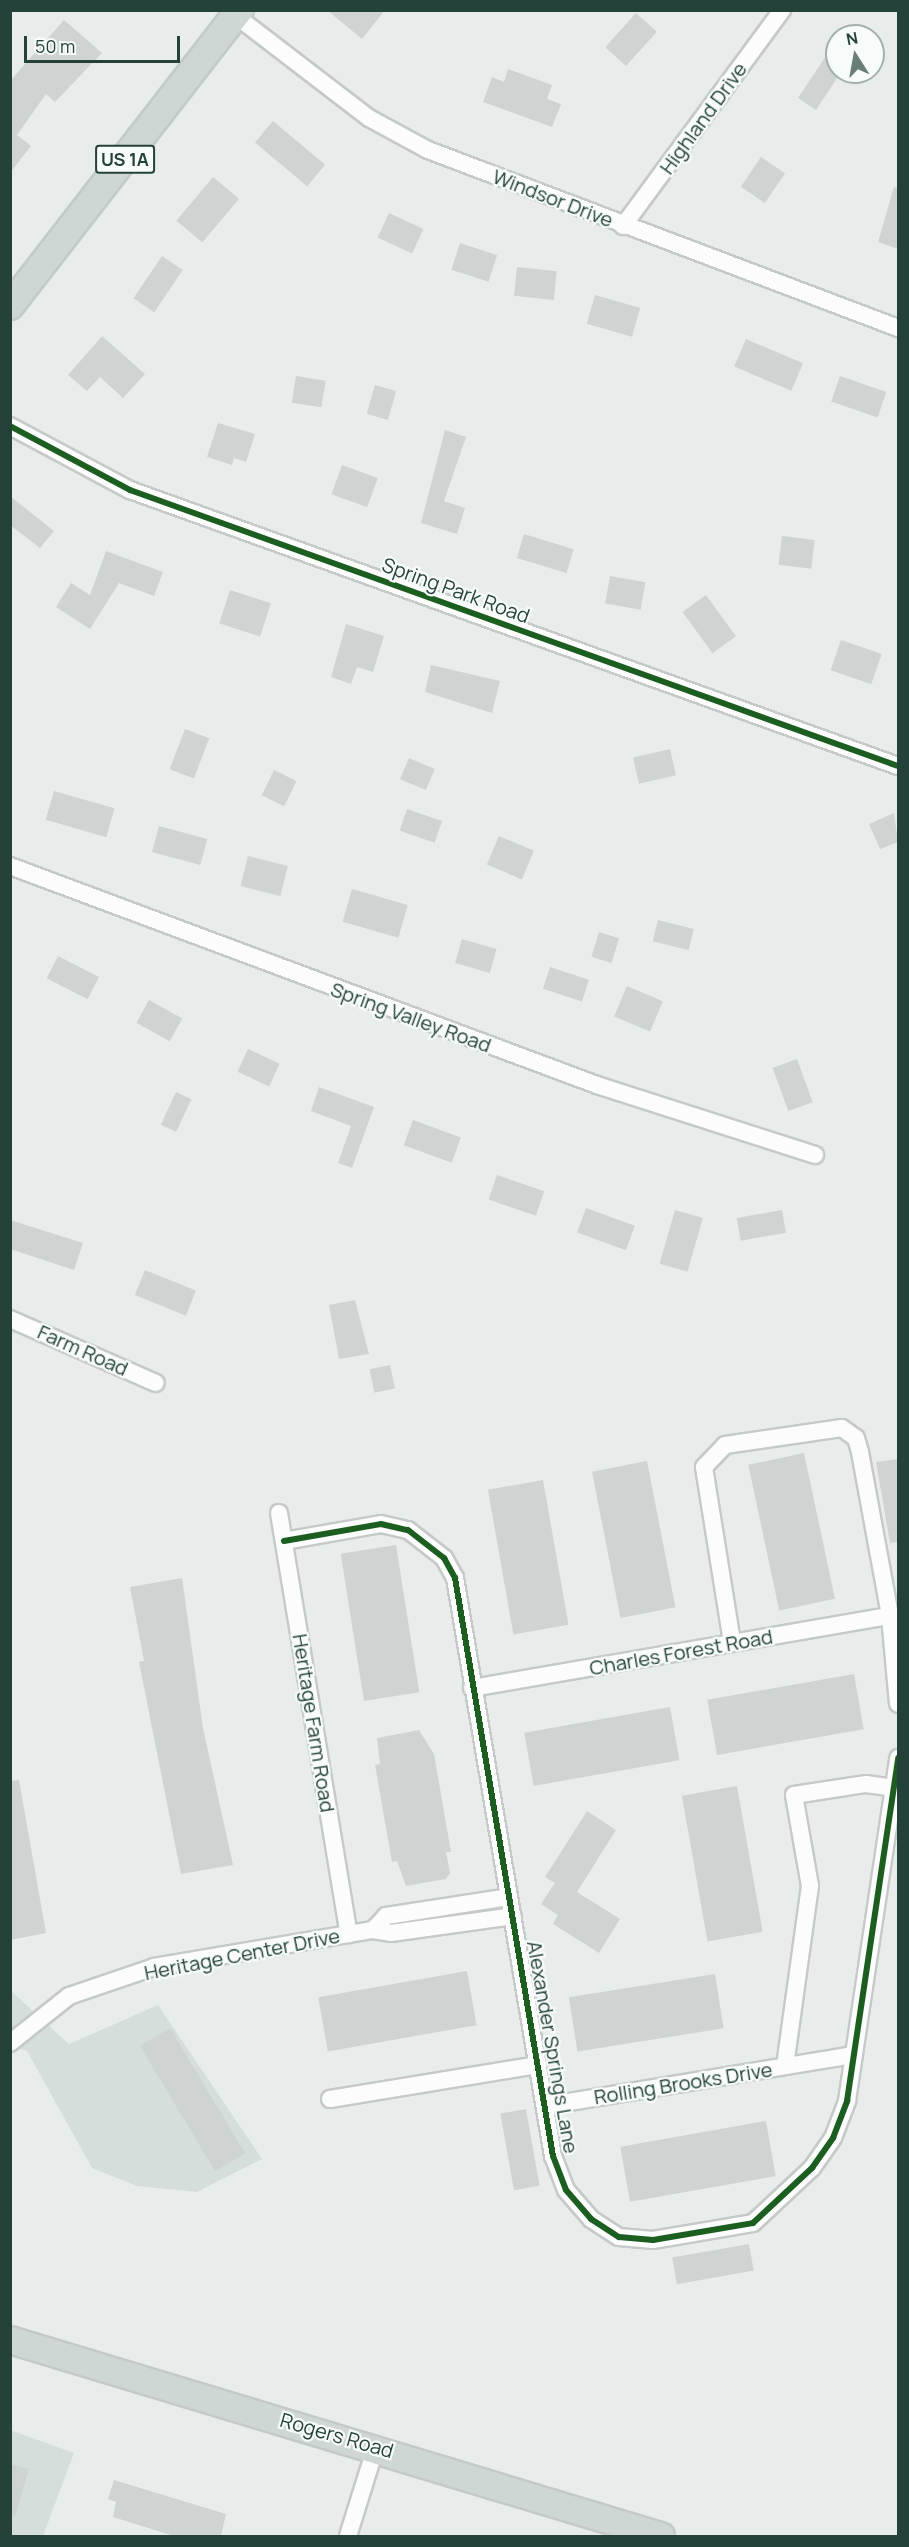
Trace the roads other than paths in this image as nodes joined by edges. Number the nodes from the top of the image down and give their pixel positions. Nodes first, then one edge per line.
1 (782, 10) edge
2 (238, 13) edge
3 (623, 226) junction
4 (10, 306) edge
5 (898, 328) edge
6 (10, 426) edge
7 (898, 766) edge
8 (10, 866) edge
9 (815, 1155) dead end
10 (10, 1319) edge
11 (156, 1383) dead end
12 (279, 1513) dead end
13 (284, 1540) junction
14 (890, 1616) junction
15 (732, 1642) junction
16 (472, 1689) junction
17 (898, 1704) edge
18 (898, 1758) edge
19 (894, 1788) junction
20 (509, 1897) junction
21 (513, 1916) junction
22 (373, 1930) junction
23 (350, 1934) junction
24 (10, 2043) edge
25 (854, 2055) junction
26 (538, 2065) junction
27 (785, 2066) junction
28 (330, 2099) dead end
29 (545, 2106) junction
30 (10, 2340) edge
31 (376, 2446) junction
32 (348, 2536) edge
33 (661, 2536) edge

1 - 3 street, Highland Drive
2 - 3 street, Windsor Drive
2 - 4 main road, US 1A
3 - 5 street, Windsor Drive
6 - 7 street, Spring Park Road
8 - 9 street, Spring Valley Road
10 - 11 street, Farm Road
12 - 13 street, Heritage Farm Road
13 - 16 street, Alexander Springs Lane
13 - 23 street, Heritage Farm Road
14 - 15 street, Charles Forest Road
14 - 15 street
14 - 17 street
15 - 16 street, Charles Forest Road
16 - 20 street, Alexander Springs Lane
18 - 19 street, Alexander Springs Lane
19 - 25 street, Alexander Springs Lane
19 - 27 street, Rolling Brooks Drive
20 - 21 street, Alexander Springs Lane
20 - 22 street, Alexander Springs Lane
21 - 22 street, Alexander Springs Lane
21 - 26 street, Alexander Springs Lane
22 - 23 street, Alexander Springs Lane
23 - 24 street, Heritage Center Drive
25 - 27 street, Rolling Brooks Drive
25 - 29 street, Alexander Springs Lane
26 - 28 street
26 - 29 street, Alexander Springs Lane
27 - 29 street, Rolling Brooks Drive
30 - 31 main road, Rogers Road
31 - 32 street
31 - 33 main road, Rogers Road

